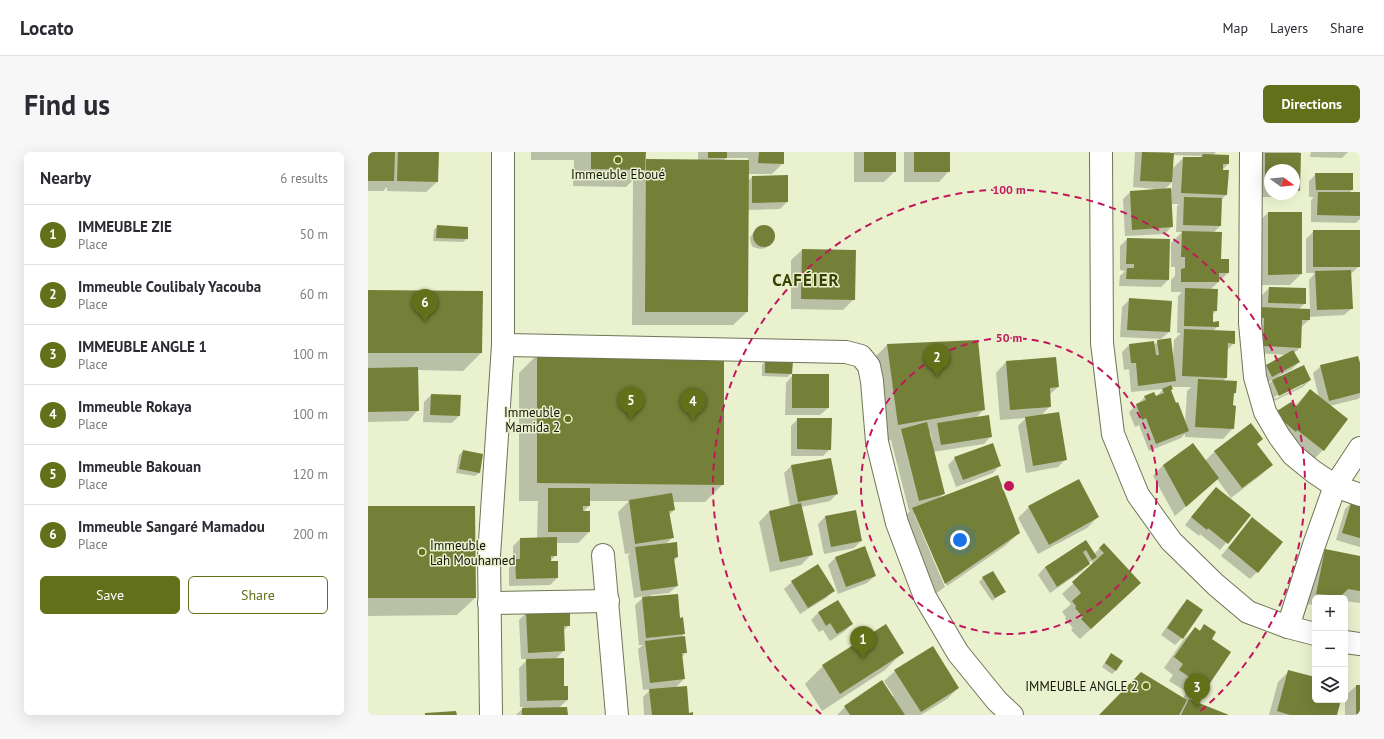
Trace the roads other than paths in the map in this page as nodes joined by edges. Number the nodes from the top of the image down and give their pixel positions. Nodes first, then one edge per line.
1 (503, 152) edge
2 (1101, 152) edge
3 (1251, 152) edge
4 (503, 345) junction
5 (1360, 448) edge
6 (1335, 486) junction
7 (1360, 495) edge
8 (603, 555) dead end
9 (608, 601) junction
10 (489, 603) junction
11 (1288, 627) junction
12 (1312, 633) edge
13 (1348, 642) edge
14 (1360, 644) edge
15 (492, 715) edge
16 (617, 715) edge
17 (1012, 715) edge

1 - 4 street
2 - 11 street
3 - 6 street
4 - 10 street
4 - 17 street
5 - 6 street
6 - 7 street
6 - 11 street
8 - 9 street
9 - 10 street
9 - 16 street
10 - 15 street
11 - 12 street
13 - 14 street

